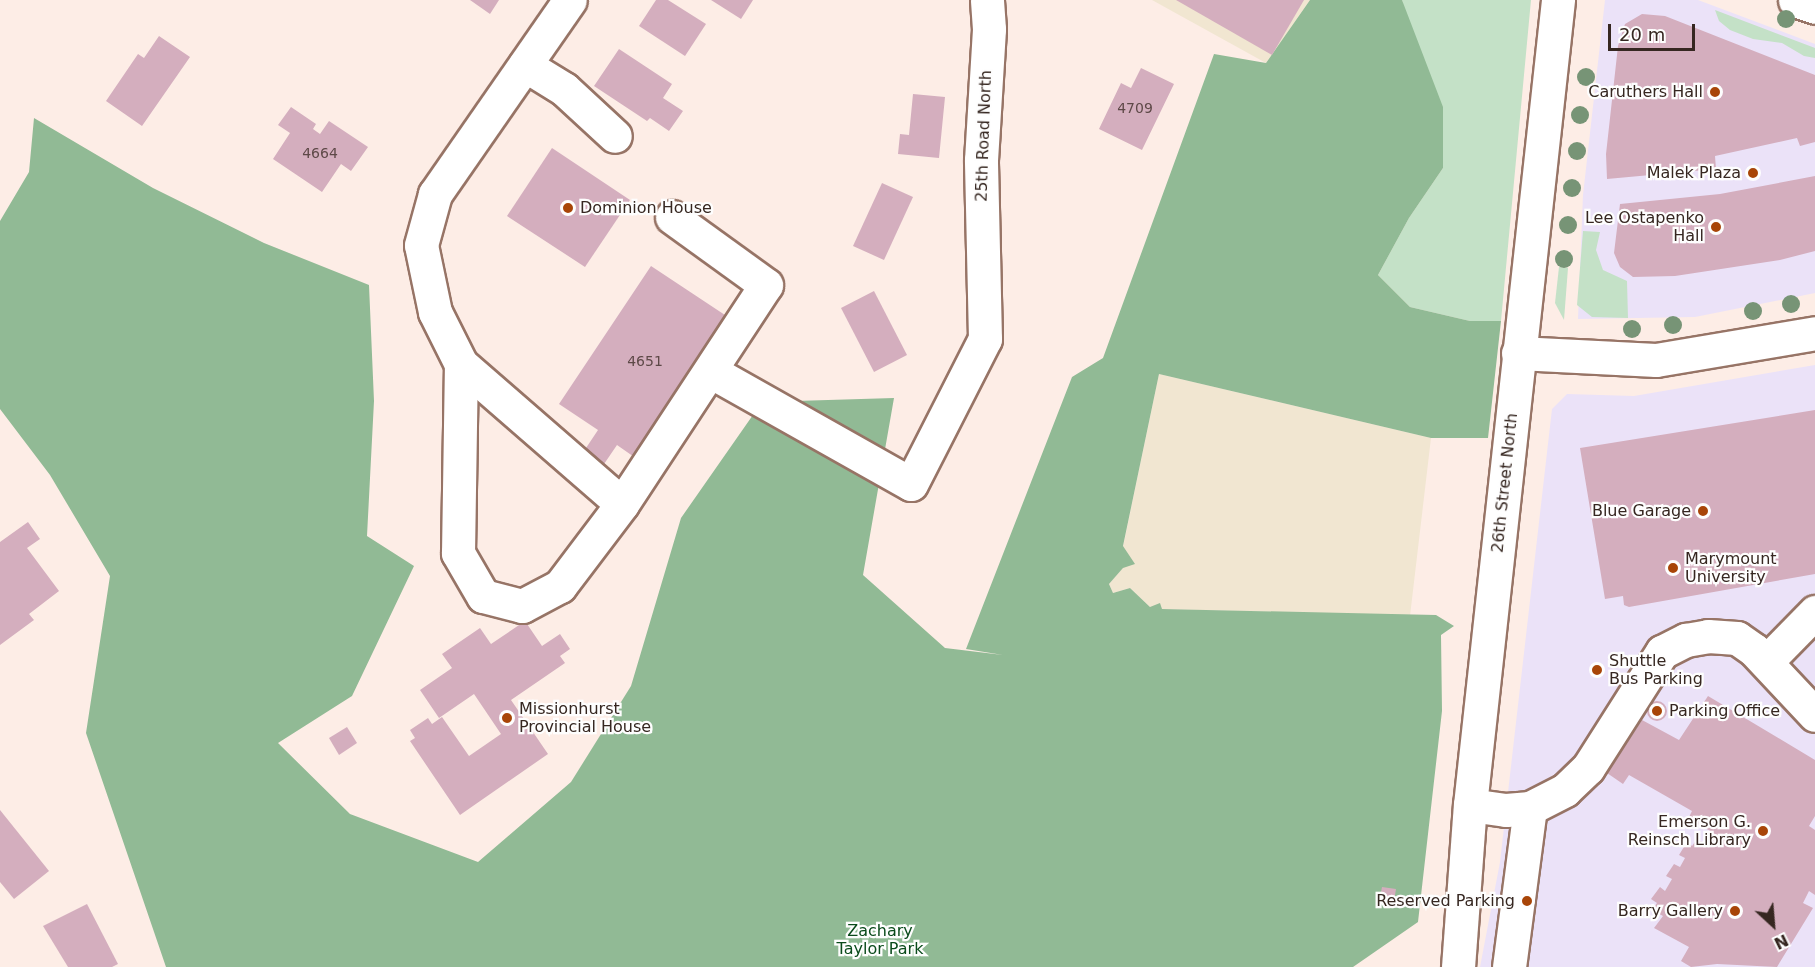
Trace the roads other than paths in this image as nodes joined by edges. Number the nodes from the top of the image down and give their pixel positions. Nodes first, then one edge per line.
1 (570, 0) edge
2 (987, 0) edge
3 (1558, 0) edge
4 (1795, 0) edge
5 (1815, 7) edge
6 (525, 66) junction
7 (615, 136) dead end
8 (672, 217) dead end
9 (1815, 333) edge
10 (1518, 352) junction
11 (461, 364) junction
12 (712, 372) junction
13 (622, 504) junction
14 (1815, 612) edge
15 (1766, 662) junction
16 (1815, 715) edge
17 (1470, 806) junction
18 (1530, 808) junction
19 (1458, 967) edge
20 (1509, 967) edge

1 - 6 street
2 - 12 street, 25th Road North
3 - 10 street, 26th Street North
4 - 5 street
6 - 7 street
6 - 11 street
8 - 12 street
9 - 10 street
10 - 17 street, 26th Street North
11 - 13 street
11 - 13 street
12 - 13 street
14 - 15 street
15 - 16 street
15 - 18 street
17 - 18 street
17 - 19 street, 26th Street North
18 - 20 street

